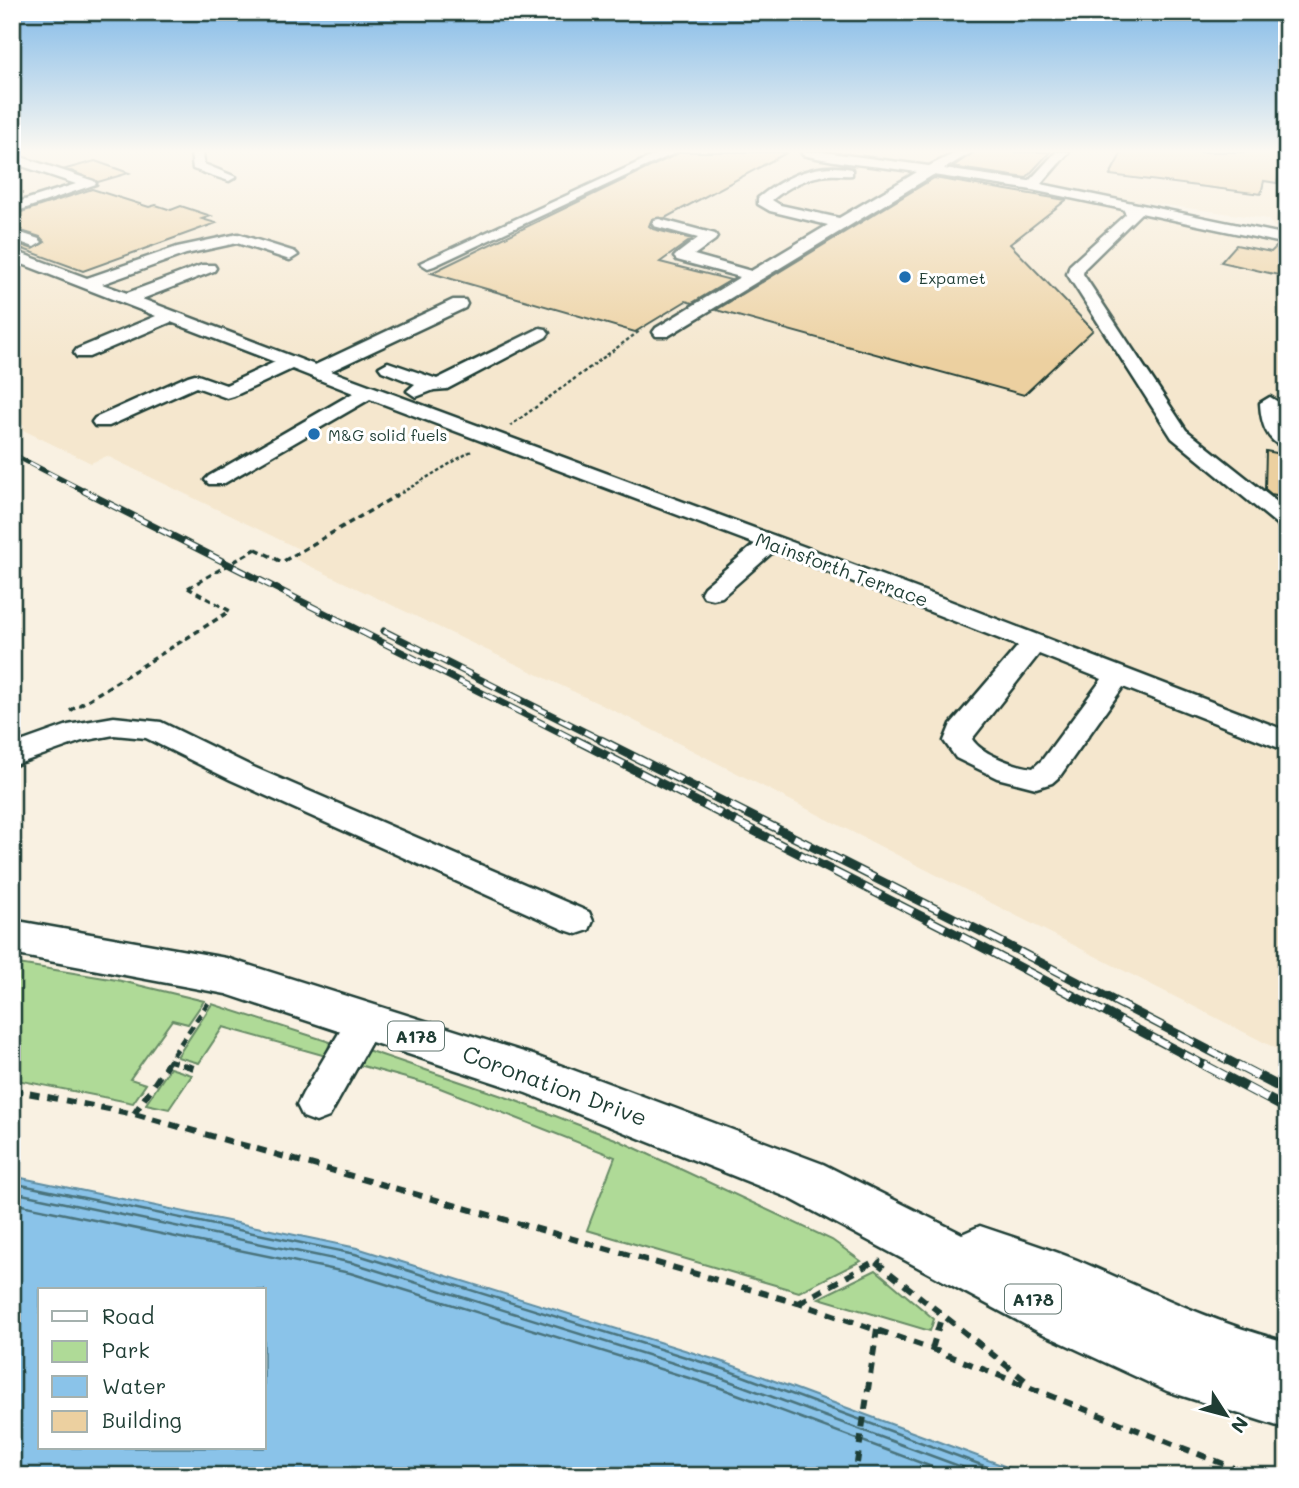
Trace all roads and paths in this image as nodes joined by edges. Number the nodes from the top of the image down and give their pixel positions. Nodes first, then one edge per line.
1 (519, 221) edge
2 (833, 221) edge
3 (843, 221) edge
4 (1127, 221) edge
5 (1200, 221) edge
6 (659, 223) dead end
7 (840, 223) junction
8 (12, 234) edge
9 (1287, 240) edge
10 (34, 242) dead end
11 (12, 255) edge
12 (290, 255) dead end
13 (428, 263) dead end
14 (208, 268) dead end
15 (753, 276) junction
16 (88, 284) junction
17 (127, 299) junction
18 (459, 304) dead end
19 (170, 316) junction
20 (662, 332) joint
21 (540, 333) dead end
22 (83, 353) dead end
23 (291, 362) junction
24 (388, 367) dead end
25 (315, 372) junction
26 (431, 384) junction
27 (369, 392) junction
28 (395, 402) junction
29 (1270, 403) dead end
30 (102, 422) dead end
31 (493, 438) junction
32 (1287, 442) edge
33 (216, 480) dead end
34 (1287, 521) edge
35 (771, 542) junction
36 (713, 592) dead end
37 (1034, 643) junction
38 (1118, 676) junction
39 (44, 724) joint
40 (1287, 742) edge
41 (12, 744) edge
42 (12, 756) edge
43 (577, 921) dead end
44 (12, 937) edge
45 (212, 996) dead end
46 (366, 1019) junction
47 (169, 1060) junction
48 (197, 1069) dead end
49 (12, 1090) edge
50 (316, 1105) dead end
51 (134, 1114) junction
52 (883, 1248) junction
53 (798, 1303) junction
54 (942, 1315) junction
55 (877, 1329) junction
56 (932, 1349) junction
57 (1181, 1352) junction
58 (1287, 1370) edge
59 (1035, 1388) junction
60 (1287, 1401) edge
61 (857, 1463) dead end
62 (1254, 1476) edge

1 - 13 street
2 - 7 street
3 - 7 street
4 - 34 street
5 - 9 street
6 - 15 street
7 - 15 street
8 - 10 street
11 - 16 street, Mainsforth Terrace
12 - 16 street
14 - 17 street
15 - 20 street
16 - 17 street, Mainsforth Terrace
17 - 19 street, Mainsforth Terrace
18 - 25 street
19 - 22 street
19 - 23 street, Mainsforth Terrace
20 - 31 path
21 - 26 street
23 - 25 street, Mainsforth Terrace
23 - 30 street
24 - 26 street
25 - 27 street, Mainsforth Terrace
26 - 28 street
27 - 28 street, Mainsforth Terrace
27 - 33 street
28 - 31 street, Mainsforth Terrace
29 - 32 street
31 - 35 street, Mainsforth Terrace
31 - 39 path, bridge
35 - 36 street
35 - 37 street, Mainsforth Terrace
37 - 38 street, Mainsforth Terrace
37 - 38 street
38 - 40 street, Mainsforth Terrace
39 - 41 street
42 - 43 street
44 - 46 main road, Coronation Drive / A178
45 - 47 path
46 - 50 street
46 - 52 main road, Coronation Drive / A178
47 - 48 path
47 - 51 path
49 - 51 path
51 - 53 path
52 - 53 path
52 - 54 path
52 - 57 main road, Coronation Drive / A178
53 - 55 path
54 - 56 path
54 - 59 path
55 - 56 path
55 - 61 path
56 - 59 path
57 - 58 main road, A178
57 - 60 main road, A178
59 - 62 path

